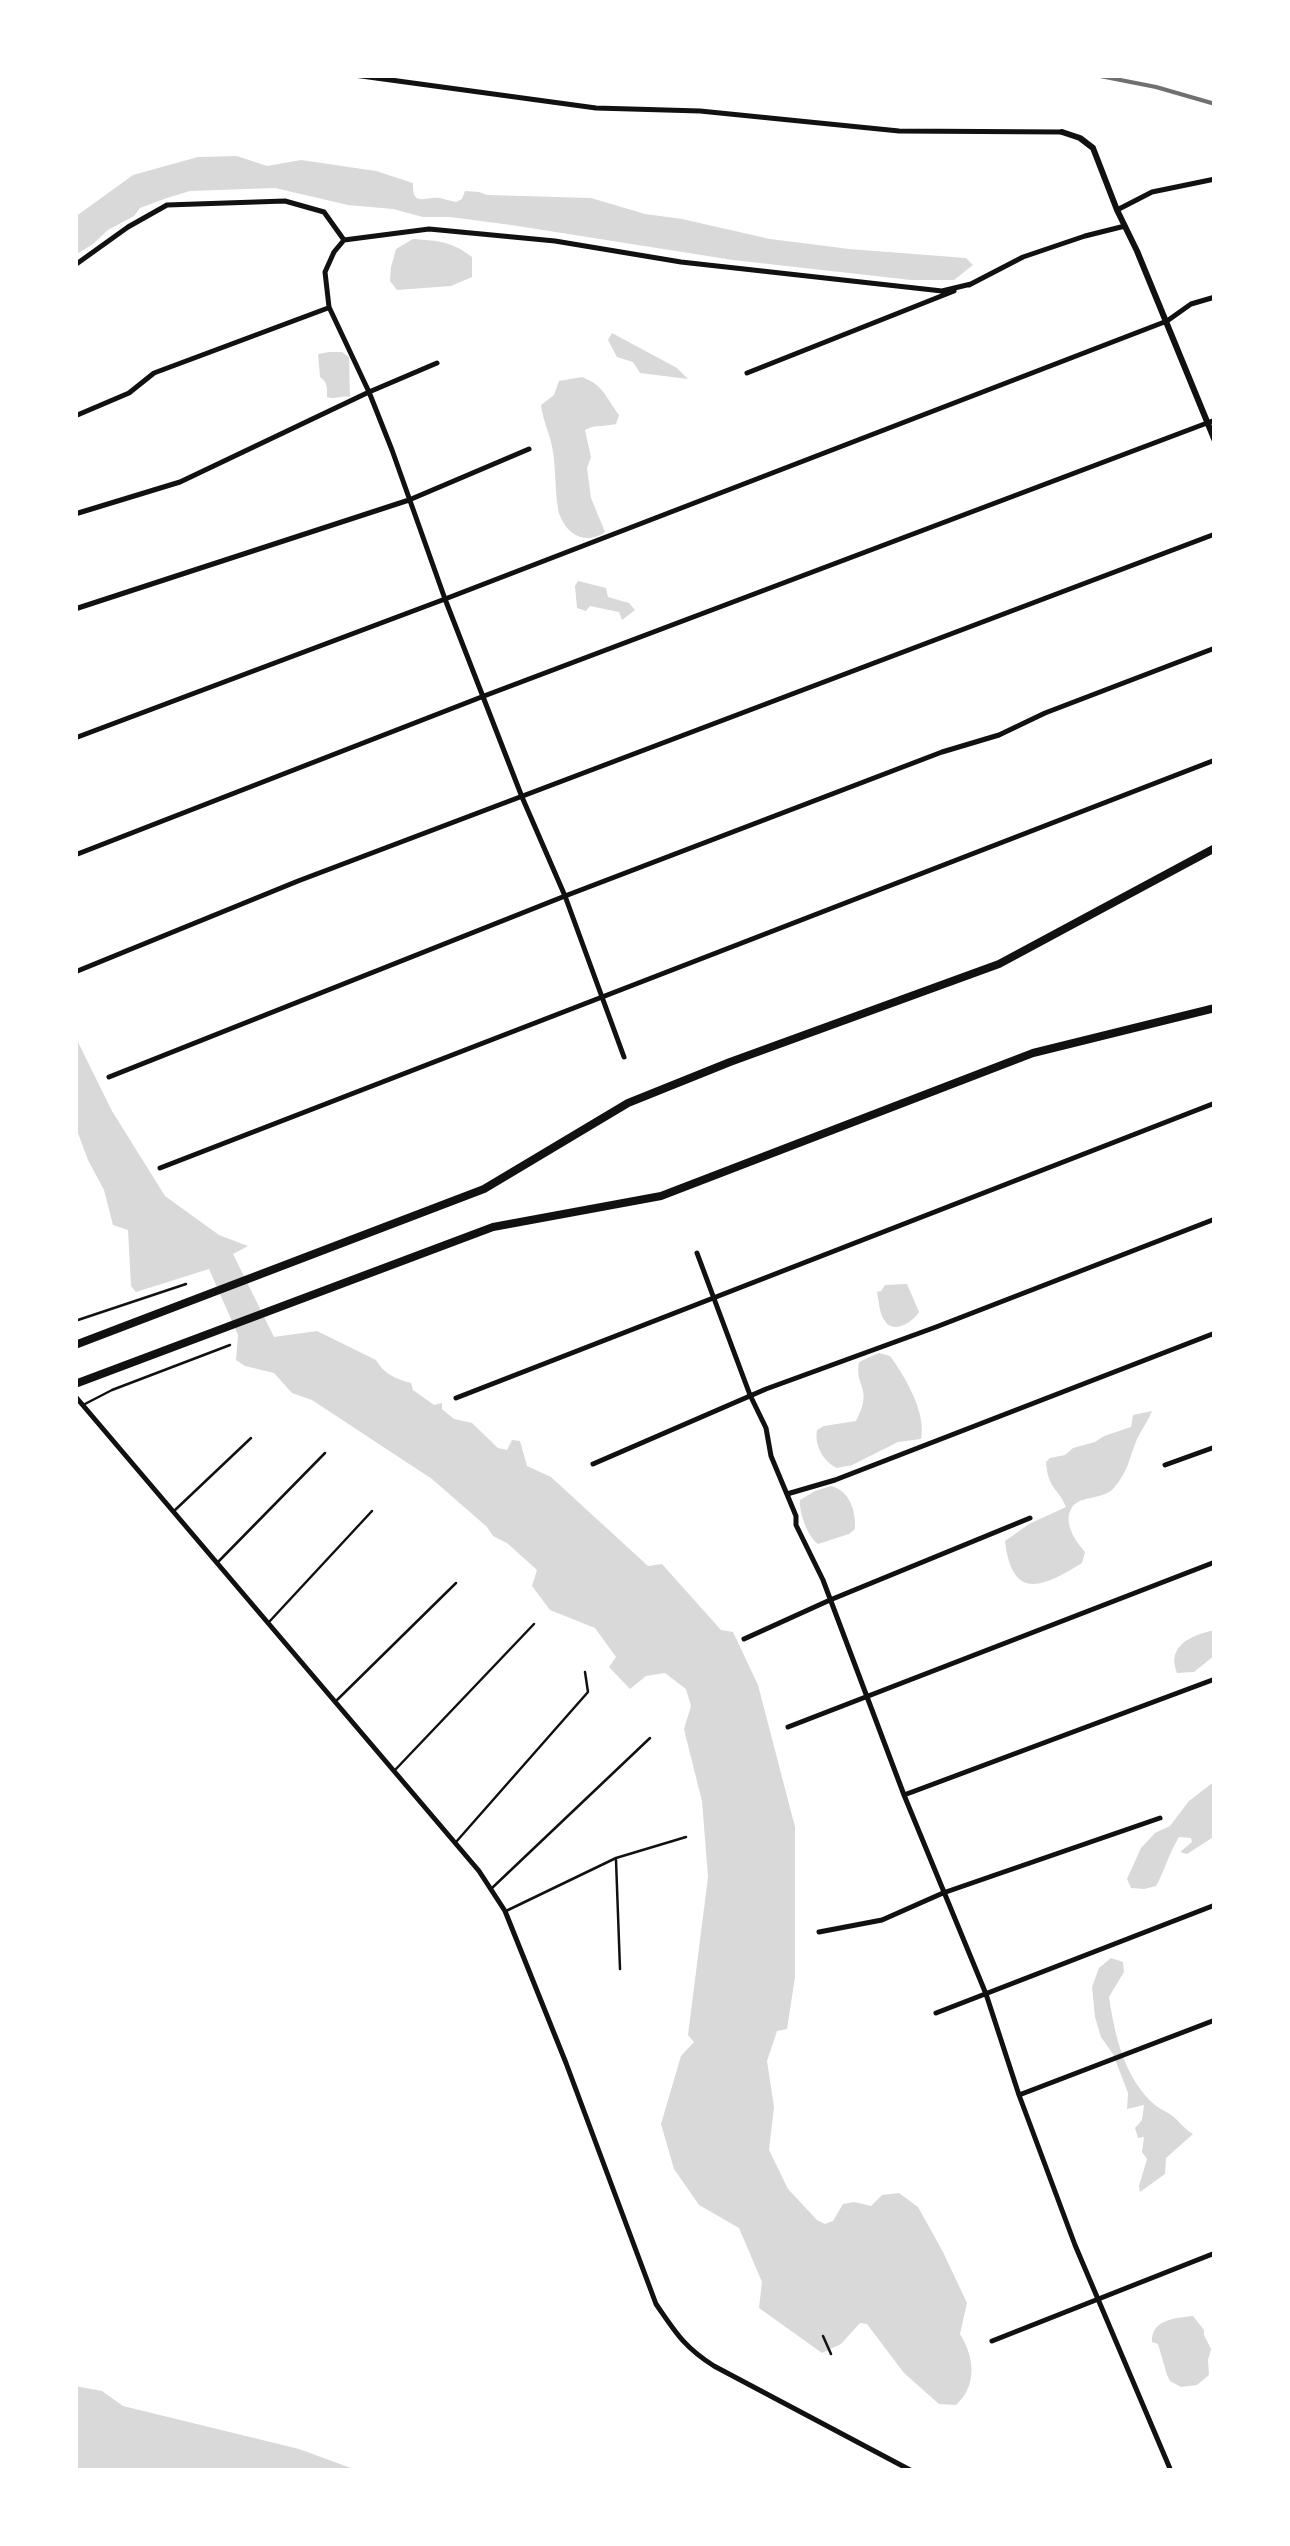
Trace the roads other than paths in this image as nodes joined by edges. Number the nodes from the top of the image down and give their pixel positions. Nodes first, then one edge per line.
1 (354, 75) edge
2 (1062, 132) joint
3 (1215, 180) edge
4 (1117, 210) junction
5 (1125, 226) junction
6 (344, 240) junction
7 (75, 265) edge
8 (971, 284) junction
9 (1215, 297) edge
10 (328, 308) junction
11 (1167, 320) junction
12 (437, 363) dead end
13 (748, 372) dead end
14 (369, 392) junction
15 (75, 416) edge
16 (1212, 422) edge
17 (1215, 441) edge
18 (529, 450) dead end
19 (409, 500) junction
20 (75, 514) edge
21 (1215, 534) edge
22 (445, 599) junction
23 (75, 608) edge
24 (1215, 648) edge
25 (484, 696) junction
26 (75, 738) edge
27 (1215, 760) edge
28 (522, 797) junction
29 (1215, 848) edge
30 (75, 855) edge
31 (565, 896) junction
32 (75, 972) edge
33 (601, 996) junction
34 (1215, 1008) edge
35 (624, 1056) dead end
36 (109, 1078) dead end
37 (1215, 1103) edge
38 (160, 1168) dead end
39 (1215, 1218) edge
40 (697, 1254) dead end
41 (186, 1284) dead end
42 (714, 1296) junction
43 (75, 1321) edge
44 (1215, 1333) edge
45 (230, 1345) dead end
46 (75, 1346) edge
47 (75, 1384) edge
48 (750, 1395) junction
49 (75, 1396) edge
50 (456, 1398) dead end
51 (82, 1406) junction
52 (250, 1438) dead end
53 (1215, 1446) edge
54 (325, 1453) dead end
55 (593, 1464) dead end
56 (1166, 1466) dead end
57 (788, 1494) junction
58 (372, 1511) dead end
59 (173, 1512) junction
60 (1030, 1518) dead end
61 (1215, 1562) edge
62 (217, 1564) junction
63 (456, 1583) dead end
64 (830, 1600) junction
65 (268, 1624) junction
66 (534, 1624) dead end
67 (744, 1639) dead end
68 (585, 1672) dead end
69 (1215, 1679) edge
70 (866, 1696) junction
71 (336, 1702) junction
72 (788, 1728) dead end
73 (650, 1738) dead end
74 (394, 1771) junction
75 (904, 1794) junction
76 (1160, 1818) dead end
77 (686, 1837) dead end
78 (455, 1843) junction
79 (616, 1858) junction
80 (491, 1889) junction
81 (943, 1893) junction
82 (1215, 1905) edge
83 (505, 1912) junction
84 (819, 1932) dead end
85 (620, 1969) dead end
86 (986, 1994) junction
87 (936, 2013) dead end
88 (1215, 2020) edge
89 (1019, 2095) junction
90 (1215, 2253) edge
91 (1097, 2299) junction
92 (992, 2341) dead end
93 (912, 2471) edge
94 (1171, 2471) edge

1 - 2 street
2 - 4 street
3 - 4 street
4 - 5 street
5 - 8 street
5 - 11 street
6 - 7 street
6 - 8 street
6 - 10 street
8 - 13 street
9 - 11 street
10 - 14 street
10 - 15 street
11 - 16 street
11 - 22 street
12 - 14 street
14 - 19 street
14 - 20 street
16 - 17 street
16 - 25 street
18 - 19 street
19 - 22 street
19 - 23 street
21 - 28 street
22 - 25 street
22 - 26 street
24 - 31 street
25 - 28 street
25 - 30 street
27 - 33 street
28 - 31 street
28 - 32 street
29 - 46 main road
31 - 33 street
31 - 36 street
33 - 35 street
33 - 38 street
34 - 47 main road
37 - 42 street
39 - 48 street
40 - 42 street
41 - 43 lane
42 - 48 street
42 - 50 street
44 - 57 street
45 - 51 lane
48 - 55 street
48 - 57 street
49 - 51 street
51 - 59 street
52 - 59 lane
53 - 56 street
54 - 62 lane
57 - 64 street
58 - 65 lane
59 - 62 street
60 - 64 street
61 - 70 street
62 - 65 street
63 - 71 lane
64 - 67 street
64 - 70 street
65 - 71 street
66 - 74 lane
68 - 78 lane
69 - 75 street
70 - 72 street
70 - 75 street
71 - 74 street
73 - 80 lane
74 - 78 street
75 - 81 street
76 - 81 street
77 - 79 lane
78 - 80 street
79 - 83 lane
79 - 85 lane
80 - 83 street
81 - 84 street
81 - 86 street
82 - 86 street
83 - 93 street
86 - 87 street
86 - 89 street
88 - 89 street
89 - 91 street
90 - 91 street
91 - 92 street
91 - 94 street

